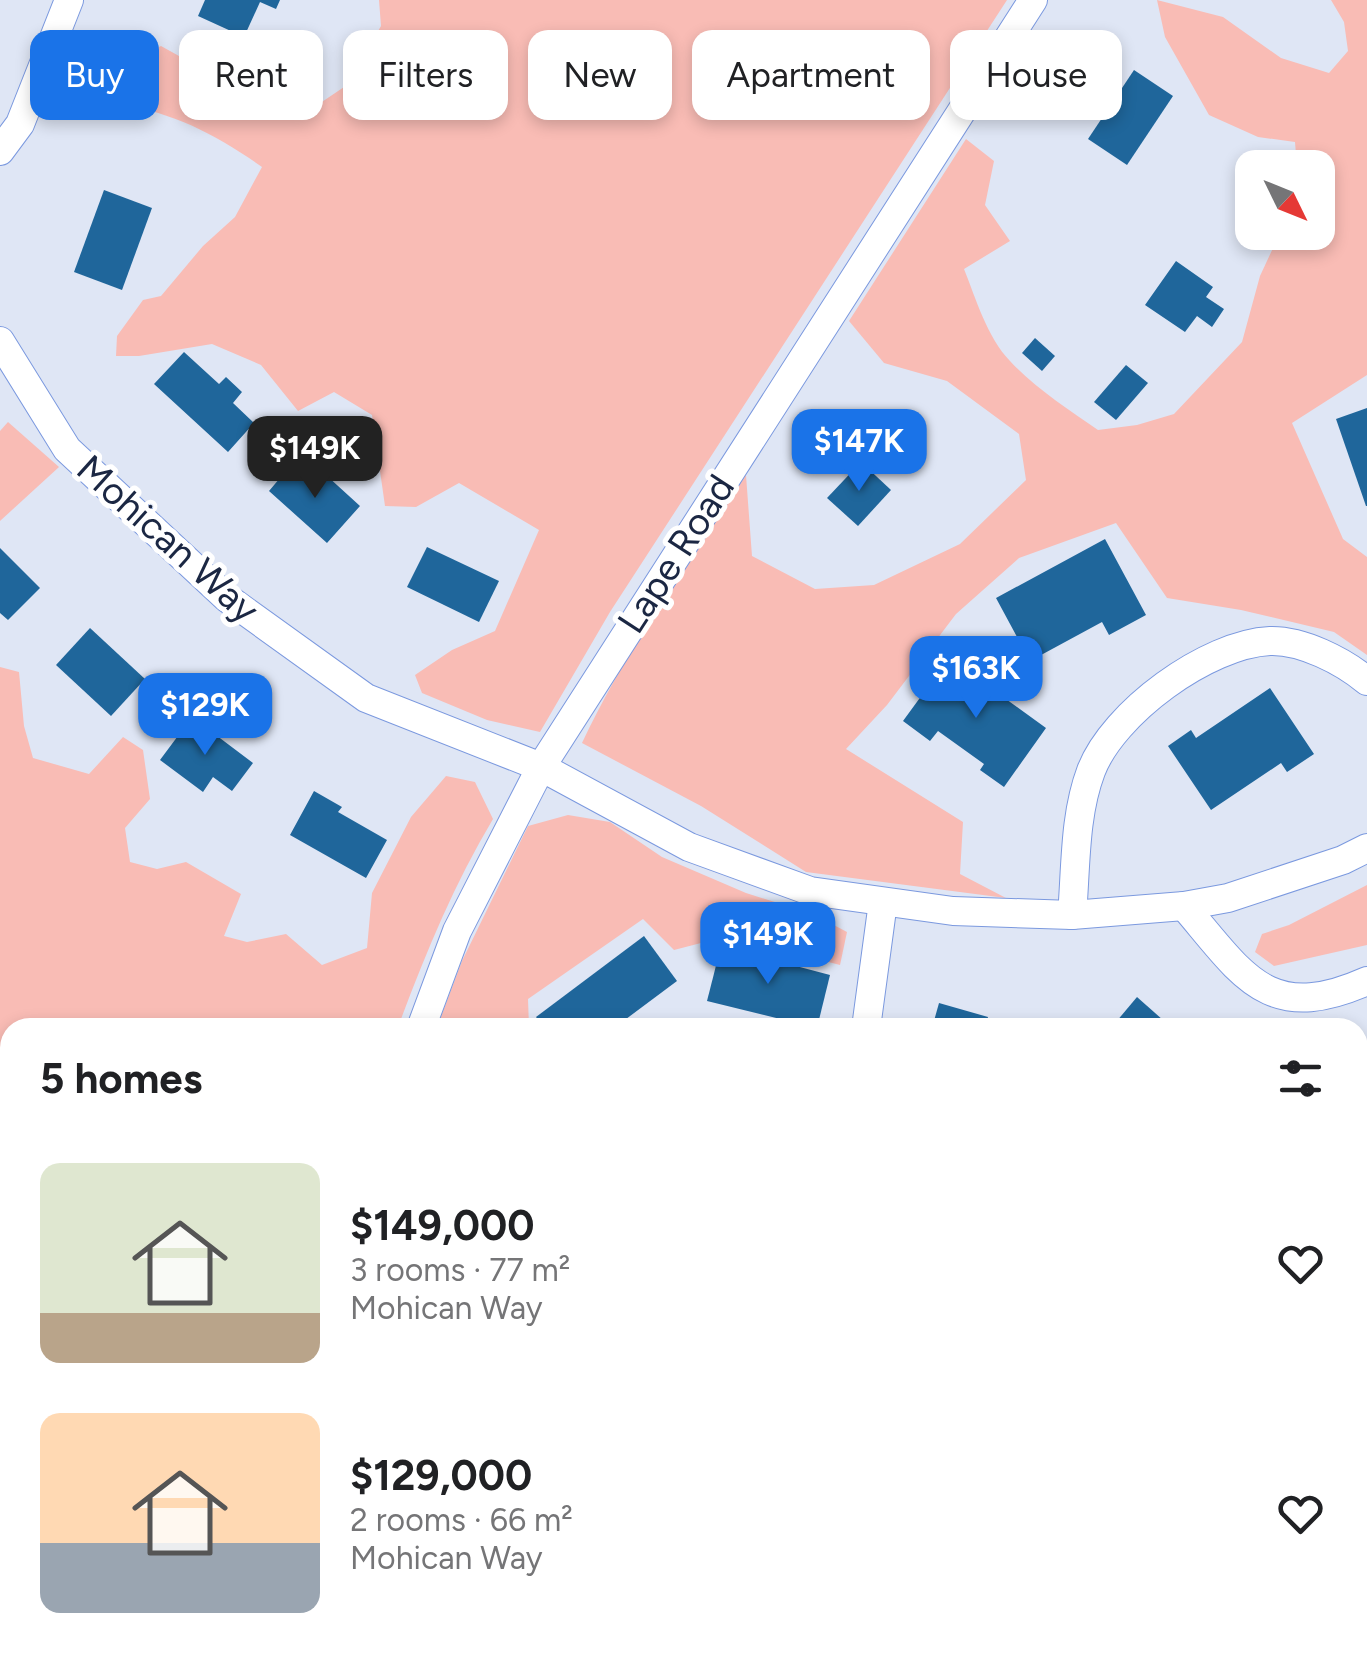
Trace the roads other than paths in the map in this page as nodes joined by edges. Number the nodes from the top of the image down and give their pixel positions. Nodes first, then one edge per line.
1 (69, 0) edge
2 (1033, 0) edge
3 (0, 151) edge
4 (0, 341) edge
5 (1367, 682) edge
6 (541, 768) junction
7 (1367, 848) edge
8 (883, 902) junction
9 (1184, 906) junction
10 (1072, 915) junction
11 (1367, 981) edge
12 (425, 1018) edge
13 (867, 1018) edge

1 - 3 street
2 - 6 street, Lape Road
4 - 6 street, Mohican Way
5 - 10 street
6 - 8 street, Mohican Way
6 - 12 street, Lape Road
7 - 9 street, Mohican Way
8 - 10 street, Mohican Way
8 - 13 street
9 - 10 street, Mohican Way
9 - 11 street

